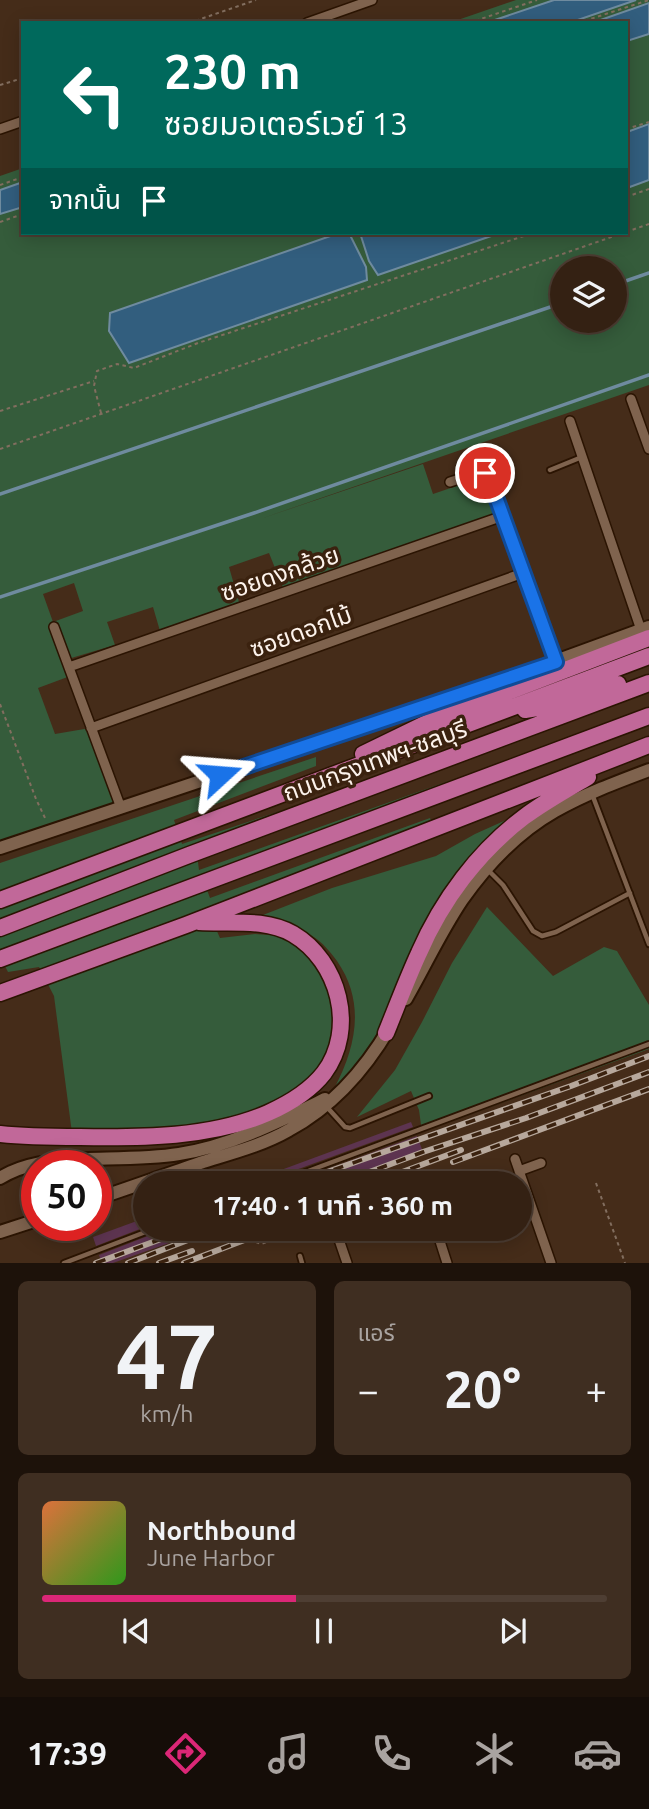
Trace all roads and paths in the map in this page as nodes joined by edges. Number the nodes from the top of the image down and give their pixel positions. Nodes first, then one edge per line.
1 (256, 0) edge
2 (372, 0) edge
3 (537, 0) edge
4 (649, 0) edge
5 (195, 21) edge
6 (313, 21) edge
7 (475, 21) edge
8 (584, 21) edge
9 (21, 79) edge
10 (0, 85) edge
11 (21, 122) edge
12 (649, 122) edge
13 (628, 128) edge
14 (0, 129) edge
15 (21, 178) edge
16 (0, 185) edge
17 (649, 189) edge
18 (628, 196) edge
19 (21, 215) edge
20 (0, 222) edge
21 (649, 224) edge
22 (628, 231) edge
23 (527, 235) edge
24 (616, 235) edge
25 (95, 381) junction
26 (631, 399) dead end
27 (0, 411) edge
28 (102, 414) junction
29 (570, 421) dead end
30 (0, 449) edge
31 (649, 449) edge
32 (582, 457) junction
33 (550, 470) dead end
34 (450, 482) dead end
35 (503, 516) junction
36 (523, 573) junction
37 (54, 627) dead end
38 (646, 631) edge
39 (649, 656) edge
40 (556, 662) junction
41 (69, 667) junction
42 (649, 675) edge
43 (649, 683) edge
44 (0, 704) edge
45 (491, 715) junction
46 (649, 716) edge
47 (91, 728) junction
48 (642, 748) edge
49 (649, 770) edge
50 (289, 792) junction
51 (592, 793) junction
52 (121, 808) junction
53 (51, 831) junction
54 (0, 848) edge
55 (486, 869) junction
56 (630, 893) junction
57 (0, 900) edge
58 (190, 923) junction
59 (0, 928) edge
60 (649, 944) edge
61 (0, 959) edge
62 (0, 993) edge
63 (386, 1033) junction
64 (649, 1044) edge
65 (343, 1089) junction
66 (429, 1096) dead end
67 (326, 1105) junction
68 (0, 1134) edge
69 (515, 1159) dead end
70 (541, 1164) dead end
71 (308, 1171) edge
72 (519, 1171) joint
73 (0, 1178) edge
74 (596, 1183) dead end
75 (112, 1194) edge
76 (532, 1208) edge
77 (21, 1226) edge
78 (14, 1228) junction
79 (0, 1232) edge
80 (133, 1237) edge
81 (0, 1238) edge
82 (256, 1241) dead end
83 (270, 1241) edge
84 (339, 1241) edge
85 (440, 1241) edge
86 (300, 1256) dead end
87 (64, 1263) edge
88 (302, 1263) edge
89 (347, 1263) edge
90 (447, 1263) edge
91 (551, 1263) edge
92 (625, 1263) edge

1 - 5 path
2 - 6 street
3 - 7 path
4 - 8 path
9 - 10 path
11 - 14 street
12 - 13 path
15 - 16 path
17 - 18 path
19 - 20 path
21 - 22 path
23 - 25 path
24 - 28 path
25 - 27 path
25 - 28 path
26 - 31 street
28 - 30 path
29 - 32 street
32 - 33 lane
32 - 38 street
34 - 35 street
35 - 36 street
35 - 41 street, ซอยดงกล้วย
36 - 40 street
36 - 47 street, ซอยดอกไม้
37 - 41 street
38 - 40 main road
38 - 50 highway
39 - 45 highway
40 - 52 main road
41 - 47 street
42 - 45 highway
43 - 59 highway, ถนนกรุงเทพฯ-ชลบุรี
44 - 53 path
45 - 50 highway
46 - 61 highway
47 - 52 street
48 - 58 highway
48 - 63 highway
49 - 51 main road
50 - 57 highway
51 - 55 main road
51 - 56 lane
52 - 53 main road
53 - 54 main road
55 - 56 lane
55 - 63 main road
56 - 60 lane
58 - 62 highway
58 - 68 highway
63 - 65 main road
64 - 71 lane
65 - 67 main road
65 - 73 main road
66 - 67 lane
67 - 75 main road
69 - 72 street
70 - 72 street
74 - 92 path
76 - 91 street
77 - 78 main road
78 - 79 main road
78 - 81 street
80 - 87 lane
82 - 83 path
84 - 89 street
85 - 90 street
86 - 88 lane

